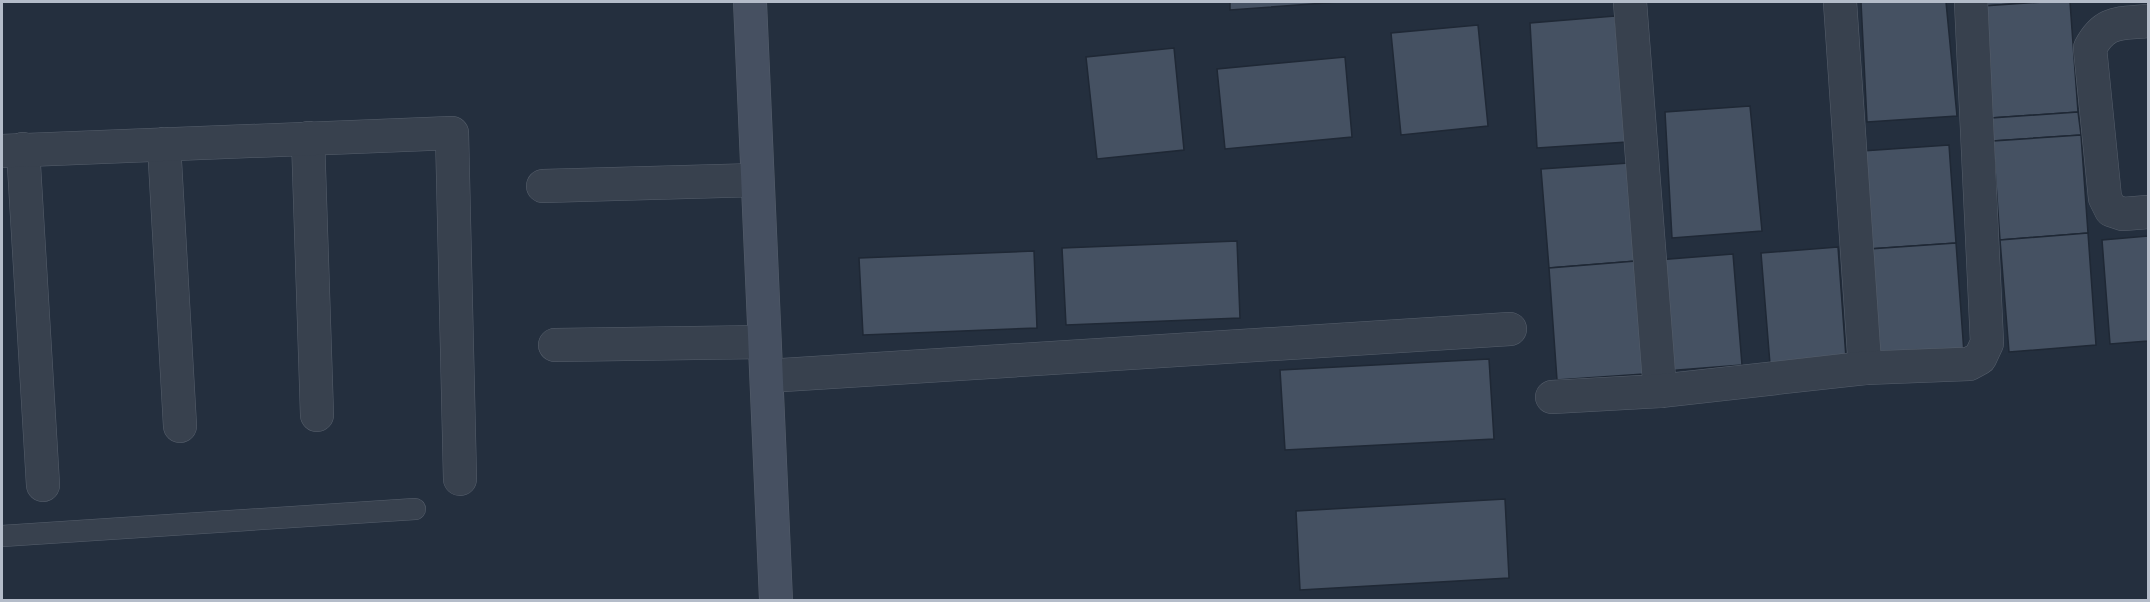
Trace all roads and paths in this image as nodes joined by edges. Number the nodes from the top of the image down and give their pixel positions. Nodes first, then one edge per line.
1 (750, 2) edge
2 (1630, 2) edge
3 (1840, 2) edge
4 (1971, 2) edge
5 (2148, 21) edge
6 (308, 138) junction
7 (165, 144) junction
8 (12, 150) edge
9 (757, 180) junction
10 (543, 186) dead end
11 (2148, 212) edge
12 (1510, 329) dead end
13 (764, 342) junction
14 (555, 345) dead end
15 (1865, 368) junction
16 (766, 376) junction
17 (1660, 391) junction
18 (1552, 397) dead end
19 (317, 415) dead end
20 (180, 426) dead end
21 (460, 479) dead end
22 (43, 485) dead end
23 (415, 509) dead end
24 (2, 536) edge
25 (776, 600) edge

1 - 9 street
2 - 17 street
3 - 15 street
4 - 15 street
5 - 11 street
6 - 7 street
6 - 19 street
6 - 21 street
7 - 8 street
7 - 20 street
8 - 22 street
9 - 10 street
9 - 13 street
12 - 16 street
13 - 14 street
13 - 16 street
15 - 17 street
16 - 25 street
17 - 18 street
23 - 24 lane

